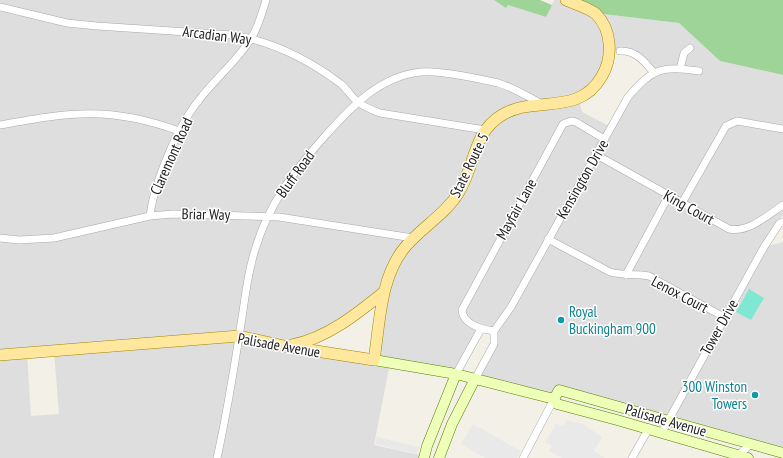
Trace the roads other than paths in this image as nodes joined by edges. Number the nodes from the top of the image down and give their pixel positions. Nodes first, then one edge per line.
1 (266, 0) edge
2 (566, 0) edge
3 (0, 7) edge
4 (252, 38) junction
5 (690, 48) dead end
6 (620, 51) dead end
7 (680, 69) junction
8 (699, 71) dead end
9 (654, 73) junction
10 (357, 102) junction
11 (546, 105) junction
12 (0, 125) edge
13 (783, 129) edge
14 (485, 130) junction
15 (179, 131) junction
16 (604, 139) junction
17 (595, 154) junction
18 (669, 195) junction
19 (682, 203) junction
20 (783, 205) edge
21 (150, 216) junction
22 (268, 216) junction
23 (781, 223) edge
24 (0, 238) edge
25 (413, 238) junction
26 (548, 239) junction
27 (626, 275) junction
28 (384, 292) junction
29 (724, 317) junction
30 (481, 329) junction
31 (494, 331) junction
32 (239, 336) junction
33 (284, 346) junction
34 (0, 355) edge
35 (374, 360) junction
36 (456, 374) junction
37 (474, 379) junction
38 (554, 399) junction
39 (668, 421) junction
40 (649, 428) junction
41 (662, 432) junction
42 (752, 444) junction
43 (783, 453) edge
44 (735, 456) edge
45 (217, 458) edge
46 (424, 458) edge
47 (439, 458) edge
48 (523, 458) edge
49 (632, 458) edge
50 (748, 458) edge

1 - 4 street, Claremont Road
2 - 11 main road, State Route 5
3 - 4 street, Arcadian Way
4 - 10 street, Arcadian Way
4 - 15 street, Claremont Road
5 - 7 street
6 - 9 street
7 - 8 street, Kensington Drive
7 - 9 street, Kensington Drive
9 - 16 street, Kensington Drive
10 - 11 street, Bluff Road
10 - 14 street, Arcadian Way
10 - 22 street, Bluff Road
11 - 14 main road, State Route 5
12 - 15 street
13 - 19 street
14 - 25 main road, State Route 5
15 - 21 street, Claremont Road
16 - 17 street, Kensington Drive
16 - 30 street, Mayfair Lane
17 - 18 street, King Court
17 - 26 street, Kensington Drive
18 - 19 street, King Court
18 - 27 street
19 - 20 street, King Court
21 - 22 street, Briar Way
21 - 24 street, Briar Way
22 - 25 street, Briar Way
22 - 32 street, Bluff Road
23 - 29 street, Tower Drive
25 - 28 main road, State Route 5
26 - 27 street, Lenox Court
26 - 31 street, Kensington Drive
27 - 29 street, Lenox Court
28 - 33 main road
28 - 35 main road, State Route 5
29 - 39 street, Tower Drive
30 - 31 street
30 - 36 street
31 - 37 street, Kensington Drive
32 - 33 main road, Palisade Avenue
32 - 34 main road, Palisade Avenue
32 - 45 street, Bluff Road
33 - 35 main road, Palisade Avenue
35 - 36 main road, Palisade Avenue
36 - 37 main road, Palisade Avenue
36 - 46 main road
37 - 38 main road, Palisade Avenue
37 - 47 main road
38 - 39 main road, Palisade Avenue
38 - 40 main road, Palisade Avenue
38 - 48 street
39 - 41 street, Tower Drive
39 - 42 main road, Palisade Avenue
40 - 41 main road, Palisade Avenue
40 - 49 street
41 - 44 main road, Palisade Avenue
42 - 43 main road, Palisade Avenue
42 - 44 street
44 - 50 main road, Palisade Avenue

